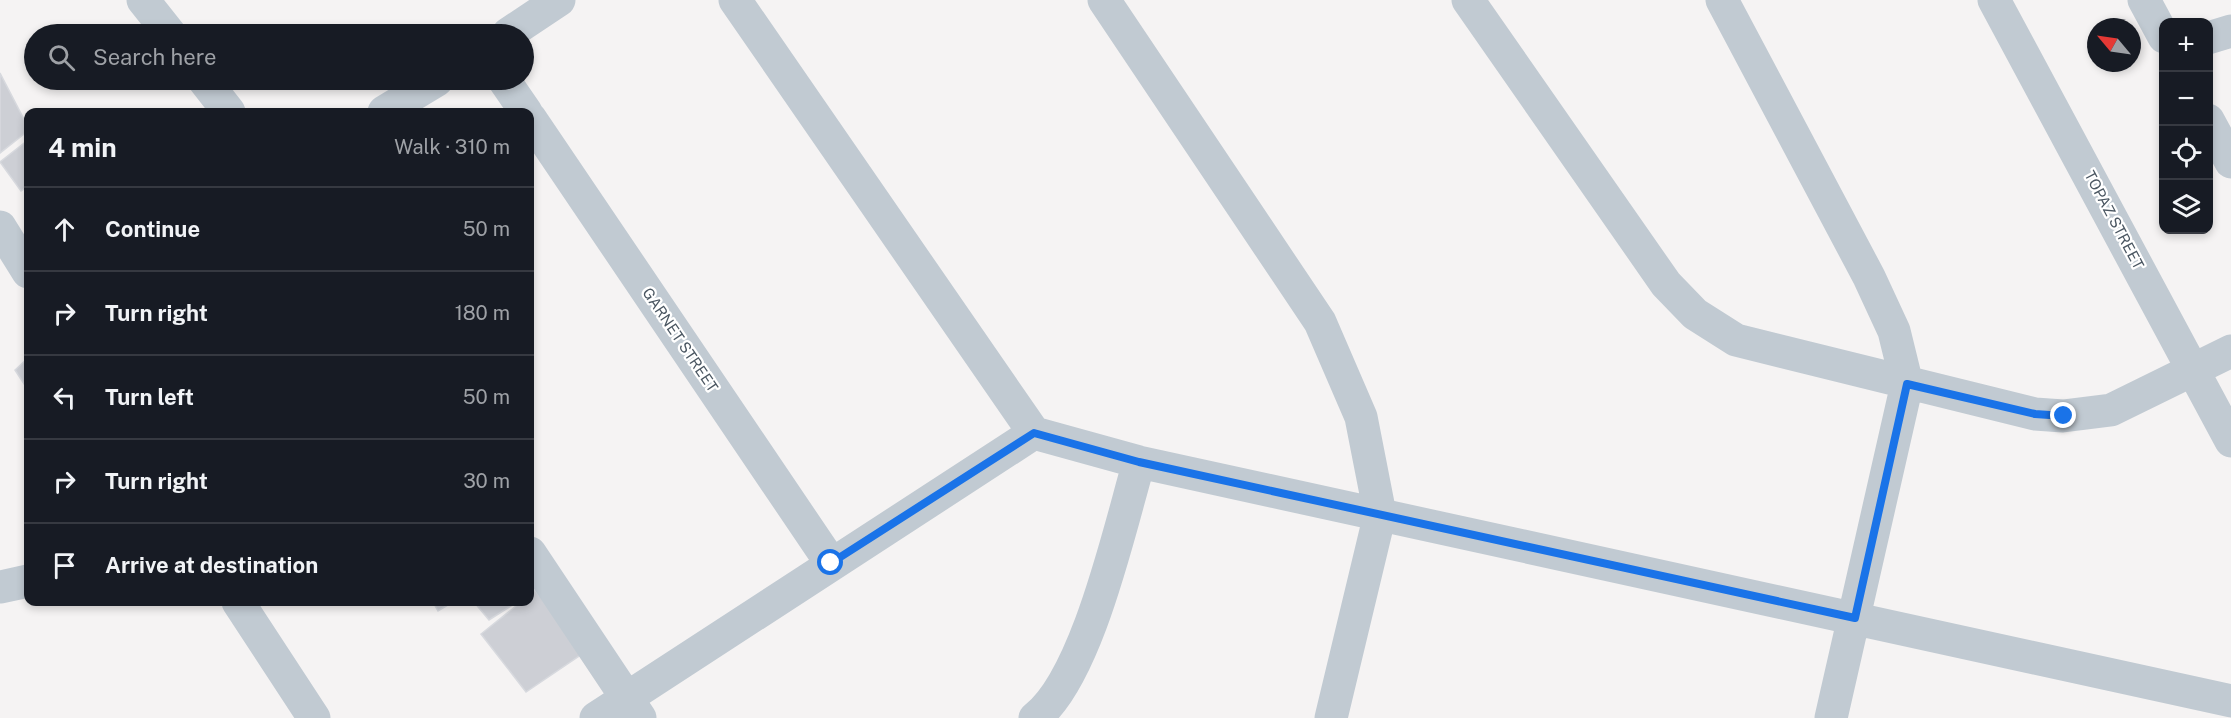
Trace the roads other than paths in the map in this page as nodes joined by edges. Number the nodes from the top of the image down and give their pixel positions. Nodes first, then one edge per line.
1 (143, 0) edge
2 (559, 0) edge
3 (735, 0) edge
4 (1104, 0) edge
5 (1468, 0) edge
6 (1722, 0) edge
7 (1995, 0) edge
8 (2144, 0) edge
9 (162, 24) edge
10 (523, 24) edge
11 (2159, 29) edge
12 (2231, 30) edge
13 (2213, 36) edge
14 (212, 90) edge
15 (420, 90) edge
16 (511, 90) edge
17 (226, 108) edge
18 (391, 108) edge
19 (523, 108) edge
20 (534, 124) edge
21 (2211, 126) edge
22 (2231, 162) edge
23 (0, 227) edge
24 (24, 266) edge
25 (2231, 351) edge
26 (2194, 369) junction
27 (1907, 384) junction
28 (1034, 433) junction
29 (2231, 441) edge
30 (1139, 462) junction
31 (1380, 514) junction
32 (534, 559) edge
33 (831, 563) junction
34 (24, 582) edge
35 (0, 587) edge
36 (241, 606) edge
37 (1855, 618) junction
38 (2231, 701) edge
39 (633, 708) edge
40 (314, 718) edge
41 (596, 718) edge
42 (1035, 718) edge
43 (1331, 718) edge
44 (1831, 718) edge

1 - 9 street
2 - 10 street
3 - 28 street
4 - 31 street
5 - 27 street
6 - 27 street
7 - 26 street, TOPAZ STREET
8 - 11 street
12 - 13 street
14 - 17 street
15 - 18 street
16 - 19 street
20 - 33 street, GARNET STREET
21 - 22 street
23 - 24 street
25 - 26 street
26 - 27 street
26 - 29 street, TOPAZ STREET
27 - 37 street
28 - 30 street
28 - 33 street
30 - 31 street
30 - 42 street
31 - 37 street
31 - 43 street
32 - 39 street
33 - 39 street
34 - 35 street
36 - 40 street
37 - 38 street
37 - 44 street
39 - 41 street

